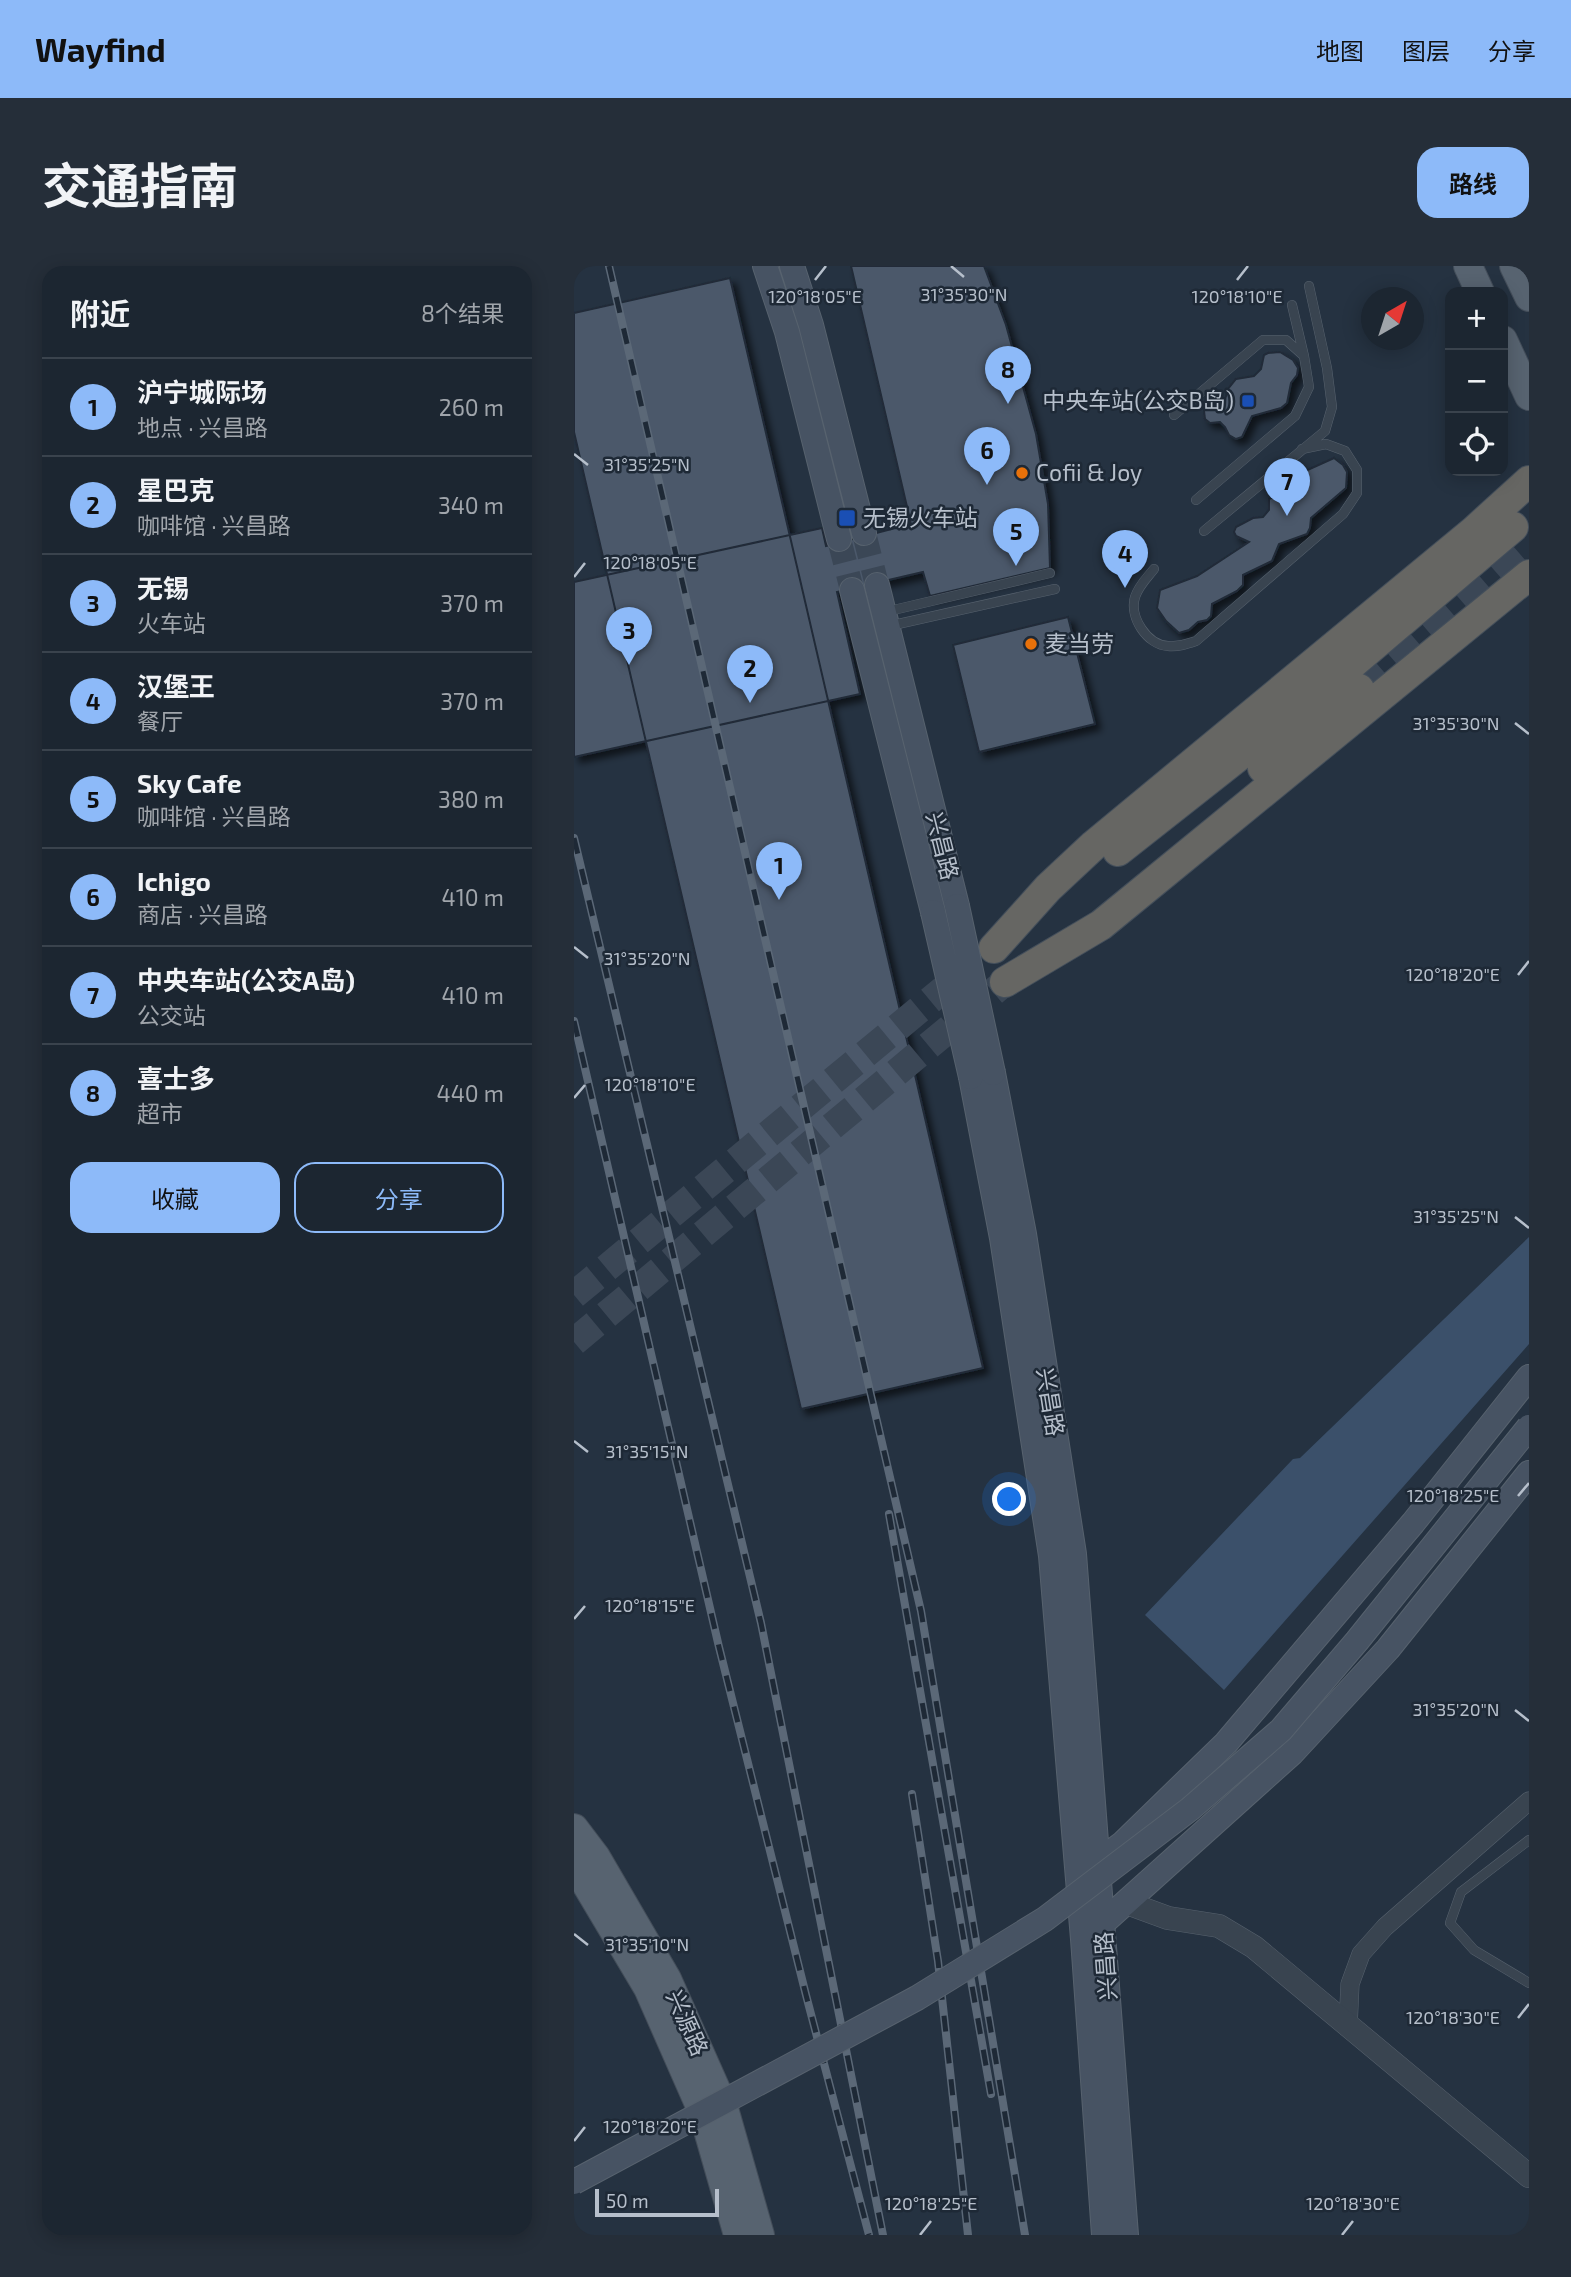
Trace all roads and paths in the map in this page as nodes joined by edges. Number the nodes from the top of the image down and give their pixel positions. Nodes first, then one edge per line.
1 (765, 266) edge
2 (792, 266) edge
3 (1468, 266) edge
4 (1514, 266) edge
5 (1309, 286) dead end
6 (1478, 287) edge
7 (1529, 297) edge
8 (1292, 305) dead end
9 (1508, 350) edge
10 (1304, 356) junction
11 (1529, 396) edge
12 (1174, 415) dead end
13 (1303, 449) junction
14 (1529, 481) edge
15 (1196, 500) dead end
16 (1513, 527) dead end
17 (1204, 531) dead end
18 (864, 533) tunnel mouth
19 (839, 538) tunnel mouth
20 (1154, 569) dead end
21 (1050, 573) dead end
22 (1529, 575) edge
23 (877, 584) tunnel mouth
24 (1055, 589) dead end
25 (852, 590) tunnel mouth
26 (885, 619) junction
27 (1359, 689) tunnel mouth
28 (982, 1075) junction
29 (1529, 1377) edge
30 (1529, 1427) edge
31 (1529, 1473) edge
32 (1529, 1801) edge
33 (574, 1828) edge
34 (1529, 1840) edge
35 (1098, 1861) junction
36 (574, 1864) edge
37 (1077, 1877) junction
38 (1127, 1903) junction
39 (1093, 1932) junction
40 (1529, 1983) edge
41 (1348, 2028) junction
42 (1529, 2176) edge
43 (574, 2182) edge
44 (738, 2235) edge
45 (760, 2235) edge
46 (1104, 2235) edge
47 (1126, 2235) edge

1 - 19 main road
2 - 18 main road
3 - 6 main road
4 - 7 main road
5 - 13 lane
8 - 10 lane
9 - 11 main road
10 - 12 lane
10 - 15 lane
13 - 17 lane
13 - 20 lane
14 - 16 highway
21 - 26 lane
22 - 27 highway
23 - 26 main road, 兴昌路
24 - 26 lane
25 - 28 main road, 兴昌路, bridge
26 - 28 main road, 兴昌路, bridge
28 - 35 main road, 兴昌路
28 - 37 main road, 兴昌路
29 - 35 main road
30 - 43 main road, bridge
31 - 38 main road
32 - 41 street
33 - 45 main road, 兴源路
34 - 40 lane
35 - 37 main road
35 - 39 main road, 兴昌路
36 - 44 main road, 兴源路
37 - 39 main road, 兴昌路
38 - 39 main road
38 - 41 street
39 - 46 main road, 兴昌路
39 - 47 main road, 兴昌路
41 - 42 street

